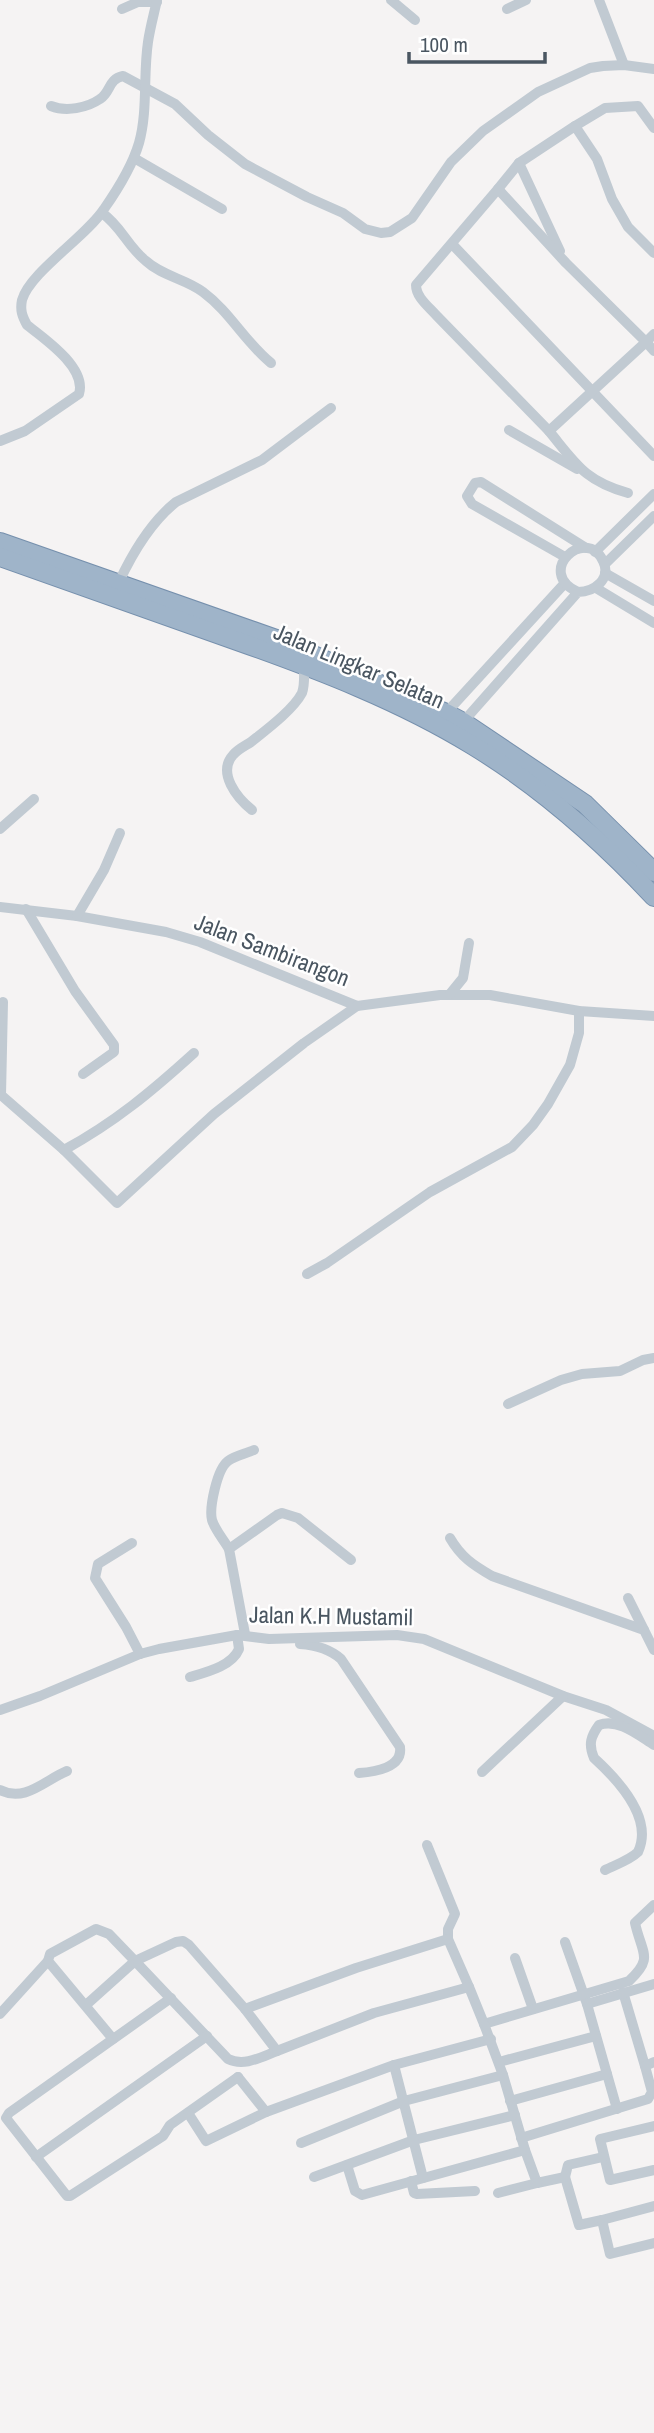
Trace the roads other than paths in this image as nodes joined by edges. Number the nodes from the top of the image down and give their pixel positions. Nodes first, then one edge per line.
1 (391, 0) edge
2 (526, 0) edge
3 (599, 0) edge
4 (157, 1) edge
5 (122, 9) dead end
6 (507, 9) dead end
7 (415, 20) dead end
8 (624, 65) junction
9 (654, 69) edge
10 (145, 89) junction
11 (51, 106) dead end
12 (575, 126) junction
13 (654, 128) edge
14 (134, 158) junction
15 (519, 163) junction
16 (498, 188) junction
17 (222, 209) dead end
18 (102, 213) junction
19 (452, 244) junction
20 (654, 253) edge
21 (566, 263) junction
22 (650, 338) edge
23 (654, 351) edge
24 (271, 363) dead end
25 (592, 391) junction
26 (331, 408) dead end
27 (509, 430) dead end
28 (549, 431) junction
29 (0, 441) edge
30 (654, 456) edge
31 (583, 472) junction
32 (628, 493) dead end
33 (654, 494) edge
34 (654, 516) edge
35 (0, 542) edge
36 (590, 550) junction
37 (565, 557) junction
38 (0, 558) edge
39 (605, 568) junction
40 (118, 582) junction
41 (565, 583) junction
42 (596, 588) junction
43 (578, 592) junction
44 (654, 601) edge
45 (654, 623) edge
46 (277, 647) junction
47 (304, 666) junction
48 (475, 682) junction
49 (488, 694) junction
50 (446, 713) junction
51 (463, 722) junction
52 (549, 788) junction
53 (34, 799) dead end
54 (252, 810) dead end
55 (0, 829) edge
56 (120, 833) dead end
57 (654, 872) edge
58 (654, 897) edge
59 (0, 907) edge
60 (26, 909) junction
61 (77, 916) junction
62 (469, 943) dead end
63 (450, 995) junction
64 (3, 1002) dead end
65 (357, 1006) junction
66 (579, 1011) junction
67 (654, 1016) edge
68 (194, 1053) dead end
69 (83, 1074) dead end
70 (1, 1095) edge
71 (64, 1150) junction
72 (307, 1274) dead end
73 (654, 1358) edge
74 (508, 1404) dead end
75 (254, 1450) dead end
76 (450, 1538) dead end
77 (132, 1543) dead end
78 (229, 1549) junction
79 (351, 1560) dead end
80 (628, 1598) dead end
81 (644, 1630) junction
82 (241, 1634) junction
83 (260, 1638) junction
84 (654, 1650) edge
85 (140, 1654) junction
86 (190, 1677) dead end
87 (563, 1696) junction
88 (0, 1710) edge
89 (654, 1736) edge
90 (654, 1745) edge
91 (66, 1771) dead end
92 (482, 1772) dead end
93 (359, 1773) dead end
94 (0, 1790) edge
95 (427, 1845) dead end
96 (605, 1870) dead end
97 (654, 1905) edge
98 (449, 1939) junction
99 (565, 1942) dead end
100 (514, 1958) dead end
101 (48, 1961) junction
102 (135, 1961) junction
103 (654, 1984) edge
104 (469, 1987) junction
105 (623, 1992) junction
106 (167, 1994) junction
107 (585, 1999) junction
108 (86, 2005) junction
109 (533, 2009) junction
110 (245, 2010) junction
111 (0, 2014) edge
112 (484, 2024) junction
113 (207, 2036) junction
114 (596, 2036) junction
115 (113, 2039) junction
116 (491, 2039) junction
117 (277, 2051) junction
118 (499, 2062) junction
119 (236, 2063) junction
120 (649, 2064) edge
121 (394, 2065) junction
122 (607, 2074) junction
123 (503, 2075) junction
124 (238, 2077) junction
125 (404, 2101) junction
126 (510, 2101) junction
127 (617, 2109) junction
128 (266, 2112) junction
129 (188, 2113) junction
130 (515, 2115) junction
131 (654, 2126) edge
132 (521, 2138) junction
133 (414, 2140) junction
134 (301, 2143) dead end
135 (525, 2150) junction
136 (36, 2157) junction
137 (603, 2157) junction
138 (347, 2165) junction
139 (654, 2169) edge
140 (565, 2176) junction
141 (314, 2177) dead end
142 (423, 2178) junction
143 (411, 2181) junction
144 (537, 2183) junction
145 (475, 2191) dead end
146 (498, 2193) dead end
147 (654, 2206) edge
148 (602, 2220) junction
149 (654, 2243) edge

1 - 7 street
2 - 6 street
3 - 8 street
4 - 5 street
4 - 10 street
8 - 9 street
8 - 10 street
10 - 11 street
10 - 14 street
12 - 13 street
12 - 15 street
12 - 20 street
14 - 17 street
14 - 18 street
15 - 16 street
15 - 21 street
16 - 19 street
16 - 21 street
18 - 24 street
18 - 29 street
19 - 25 street
19 - 28 street
21 - 22 street
22 - 23 street
22 - 25 street
25 - 28 street
25 - 30 street
26 - 40 street
27 - 31 street
28 - 31 street
31 - 32 street
33 - 36 street
34 - 39 street
35 - 40 highway, Jalan Lingkar Selatan
36 - 37 street
36 - 37 street
36 - 39 street
37 - 41 street
38 - 46 highway, Jalan Lingkar Selatan
39 - 42 street
39 - 44 street
40 - 46 highway, Jalan Lingkar Selatan
41 - 43 street
41 - 48 street
42 - 43 street
42 - 45 street
43 - 49 street
46 - 47 highway, Jalan Lingkar Selatan
46 - 50 highway, Jalan Lingkar Selatan
47 - 52 highway, Jalan Lingkar Selatan
47 - 54 street
48 - 49 street
48 - 50 street
49 - 51 street
50 - 51 highway, Jalan Lingkar Selatan
51 - 52 highway, Jalan Lingkar Selatan
52 - 57 highway, Jalan Lingkar Selatan
52 - 58 highway, Jalan Lingkar Selatan
53 - 55 street
56 - 61 street
59 - 60 street, Jalan Sambirangon
60 - 61 street, Jalan Sambirangon
60 - 69 street
61 - 65 street, Jalan Sambirangon
62 - 63 street
63 - 65 street, Jalan Sambirangon
63 - 66 street, Jalan Sambirangon
64 - 70 street
65 - 71 street
66 - 67 street, Jalan Sambirangon
66 - 72 street
68 - 71 street
70 - 71 street
73 - 74 street
75 - 78 street
76 - 81 street
77 - 85 street
78 - 79 street
78 - 82 street
80 - 81 street
81 - 84 street
82 - 83 street, Jalan K.H Mustamil
82 - 85 street, Jalan K.H Mustamil
82 - 86 street
83 - 87 street, Jalan K.H Mustamil
83 - 93 street
85 - 88 street, Jalan K.H Mustamil
87 - 89 street, Jalan K.H Mustamil
87 - 92 street
90 - 96 street
91 - 94 street
95 - 98 street
97 - 107 street
98 - 104 street
98 - 110 street
99 - 107 street
100 - 109 street
101 - 102 street
101 - 108 street
101 - 111 street
102 - 106 street
102 - 108 street
102 - 110 street
103 - 105 street
104 - 112 street
104 - 117 street
105 - 107 street
105 - 120 street
106 - 113 street
106 - 115 street
107 - 109 street
107 - 114 street
108 - 115 street
109 - 112 street
110 - 117 street
112 - 116 street
113 - 119 street
113 - 136 street
114 - 118 street
114 - 122 street
115 - 136 street
116 - 118 street
116 - 121 street
117 - 119 street
118 - 123 street
119 - 124 street
120 - 127 street
121 - 125 street
121 - 128 street
122 - 126 street
122 - 127 street
123 - 125 street
123 - 126 street
124 - 128 street
124 - 129 street
125 - 133 street
125 - 134 street
126 - 130 street
127 - 132 street
128 - 129 street
129 - 136 street
130 - 132 street
130 - 133 street
131 - 137 street
132 - 135 street
133 - 138 street
133 - 142 street
135 - 142 street
135 - 144 street
137 - 139 street
137 - 140 street
138 - 141 street
138 - 143 street
140 - 144 street
140 - 148 street
142 - 143 street
143 - 145 street
144 - 146 street
147 - 148 street
148 - 149 street

